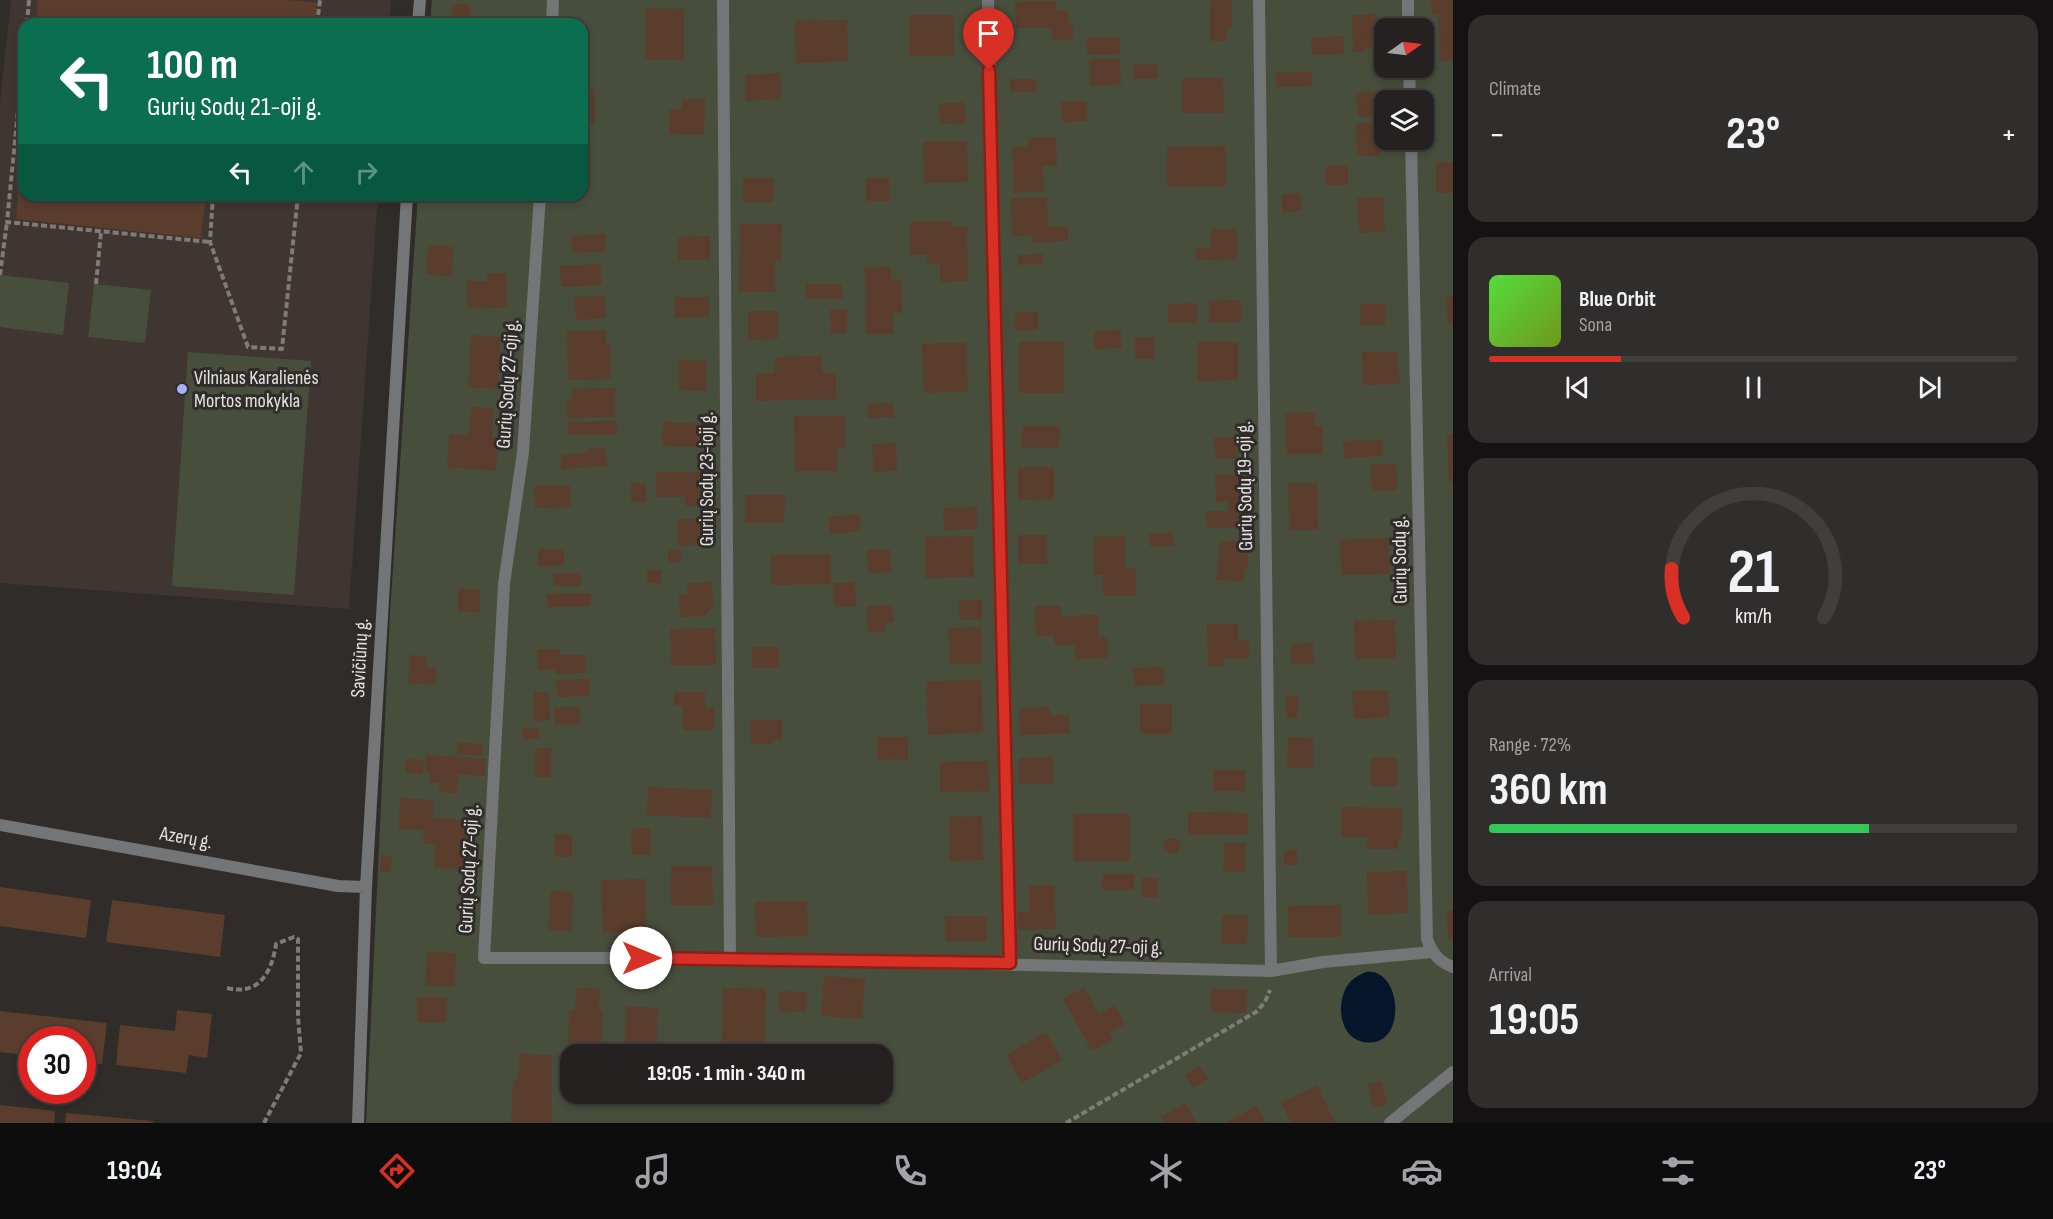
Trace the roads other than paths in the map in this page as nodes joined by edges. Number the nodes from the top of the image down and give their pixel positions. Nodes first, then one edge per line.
1 (420, 0) edge
2 (553, 0) edge
3 (723, 0) edge
4 (988, 0) edge
5 (1259, 0) edge
6 (1408, 0) edge
7 (418, 18) edge
8 (552, 18) edge
9 (1408, 18) edge
10 (1411, 150) edge
11 (407, 201) edge
12 (540, 201) edge
13 (0, 825) edge
14 (366, 887) junction
15 (1432, 952) junction
16 (730, 958) junction
17 (1010, 963) junction
18 (1453, 967) edge
19 (1271, 971) junction
20 (1453, 1072) edge
21 (358, 1123) edge
22 (1390, 1123) edge

1 - 7 street
2 - 8 street
3 - 16 street, Gurių Sodų 23-ioji g.
4 - 17 street
5 - 19 street, Gurių Sodų 19-oji g.
6 - 9 street
10 - 15 street, Gurių Sodų g.
11 - 14 street, Savičiūnų g.
12 - 16 street, Gurių Sodų 27-oji g.
13 - 14 street, Azerų g.
14 - 21 street, Savičiūnų g.
15 - 18 street
15 - 19 street, Gurių Sodų 27-oji g.
16 - 17 street, Gurių Sodų 27-oji g.
17 - 19 street, Gurių Sodų 27-oji g.
20 - 22 street

